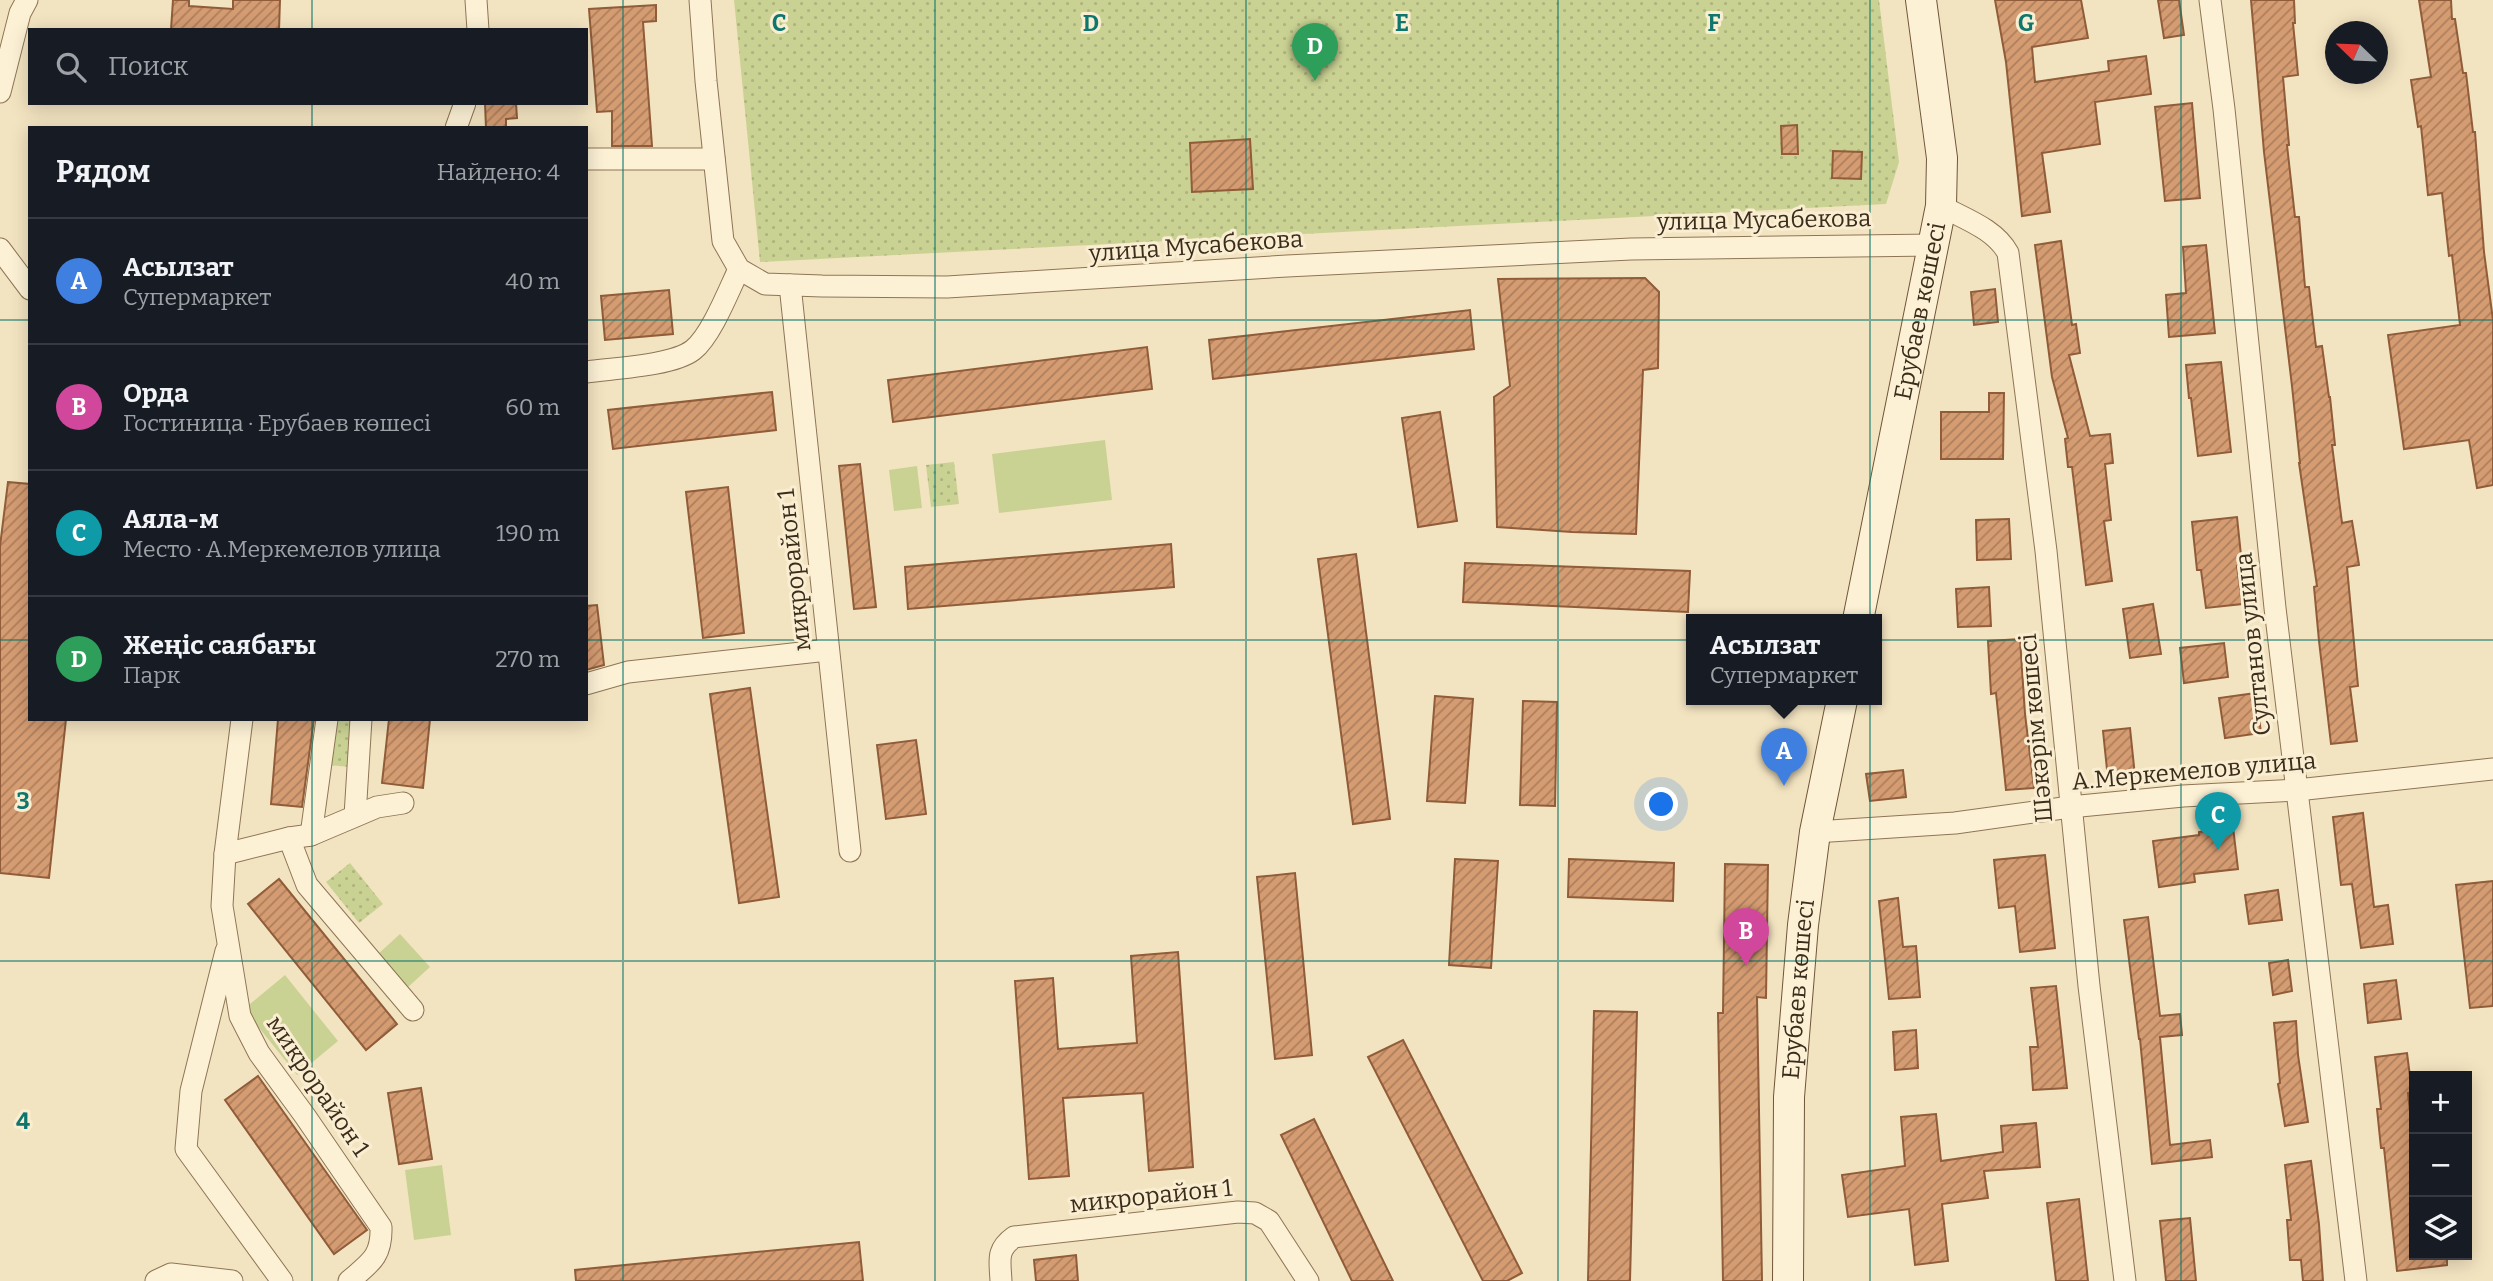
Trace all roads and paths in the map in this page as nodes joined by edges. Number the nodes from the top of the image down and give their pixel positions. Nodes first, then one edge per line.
1 (27, 0) edge
2 (476, 0) edge
3 (700, 0) edge
4 (1921, 0) edge
5 (2210, 0) edge
6 (478, 28) edge
7 (0, 92) edge
8 (464, 105) edge
9 (457, 126) edge
10 (588, 159) edge
11 (714, 159) junction
12 (1941, 206) junction
13 (1934, 245) junction
14 (0, 249) edge
15 (739, 270) junction
16 (790, 285) junction
17 (28, 286) edge
18 (588, 373) edge
19 (1859, 614) edge
20 (828, 650) junction
21 (588, 683) edge
22 (1841, 705) edge
23 (242, 721) edge
24 (327, 721) edge
25 (361, 721) edge
26 (2493, 769) edge
27 (2297, 790) junction
28 (403, 803) dead end
29 (2070, 807) junction
30 (355, 816) junction
31 (1815, 832) junction
32 (311, 835) junction
33 (289, 838) junction
34 (850, 851) dead end
35 (225, 854) junction
36 (228, 943) junction
37 (412, 1010) dead end
38 (156, 1281) edge
39 (232, 1281) edge
40 (282, 1281) edge
41 (349, 1281) edge
42 (1001, 1281) edge
43 (1308, 1281) edge
44 (1788, 1281) edge
45 (2125, 1281) edge
46 (2356, 1281) edge

1 - 7 street
2 - 6 street
3 - 11 street
4 - 12 main road, Ерубаев көшесі
5 - 27 street, Султанов улица
8 - 9 street
10 - 11 street
11 - 15 street
12 - 13 main road, Ерубаев көшесі
12 - 29 street, Шәкәрім көшесі
13 - 16 street, улица Мусабекова
13 - 19 main road, Ерубаев көшесі
14 - 17 street
15 - 16 street, улица Мусабекова
15 - 18 street
16 - 20 street, микрорайон 1
20 - 21 street
20 - 34 street, микрорайон 1
22 - 31 main road, Ерубаев көшесі
23 - 35 street, микрорайон 1
24 - 32 street
25 - 30 street
26 - 27 street, А.Меркемелов улица
27 - 29 street, А.Меркемелов улица
27 - 46 street, Султанов улица
28 - 30 street
29 - 31 street, А.Меркемелов улица
29 - 45 street, Шәкәрім көшесі
30 - 32 street
31 - 44 main road, Ерубаев көшесі
32 - 33 street
33 - 35 street
33 - 37 street
35 - 36 street, микрорайон 1
36 - 40 street
36 - 41 street, микрорайон 1
38 - 39 street
42 - 43 street, микрорайон 1

